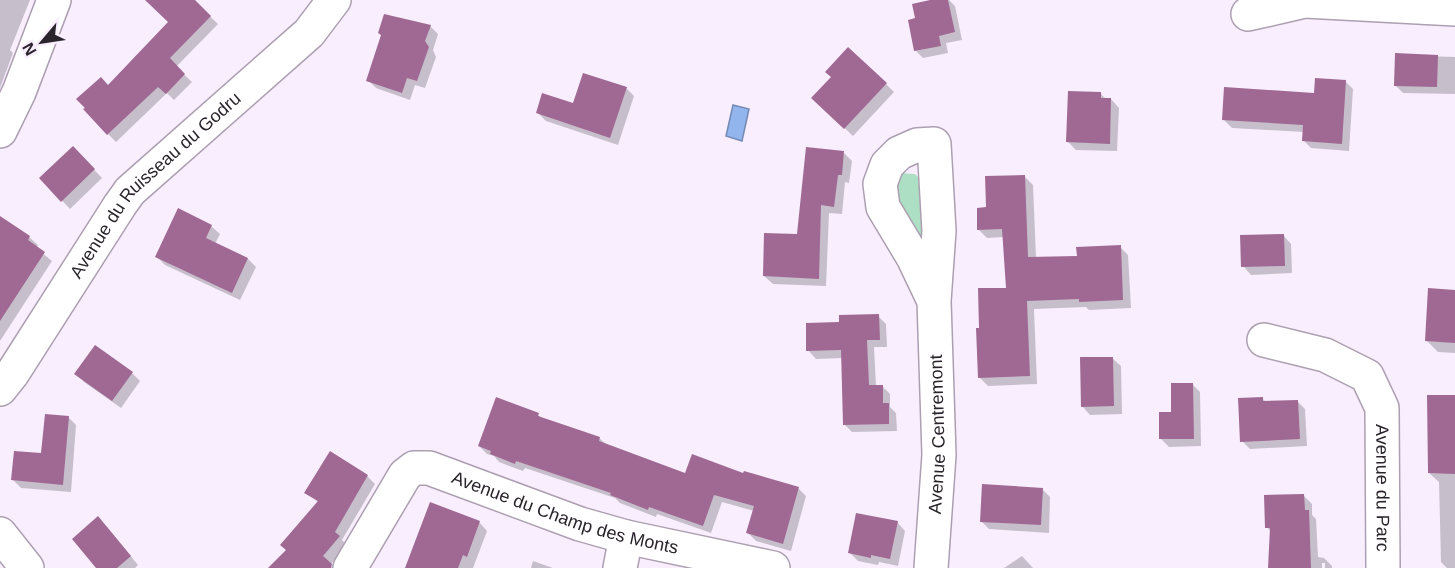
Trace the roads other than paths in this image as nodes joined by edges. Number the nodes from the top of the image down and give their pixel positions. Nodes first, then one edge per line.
1 (54, 0) edge
2 (334, 0) edge
3 (1370, 2) edge
4 (1455, 9) edge
5 (1248, 14) dead end
6 (0, 131) edge
7 (934, 301) dead end
8 (1264, 340) dead end
9 (0, 389) edge
10 (0, 534) edge
11 (623, 553) edge
12 (27, 568) edge
13 (350, 568) edge
14 (773, 568) edge
15 (931, 568) edge
16 (1383, 568) edge

1 - 6 street
2 - 9 street, Avenue du Ruisseau du Godru
3 - 4 street
3 - 5 street
7 - 15 street, Avenue Centremont
8 - 16 street, Avenue du Parc
10 - 12 street
11 - 13 street, Avenue du Champ des Monts
11 - 14 street, Avenue du Champ des Monts

